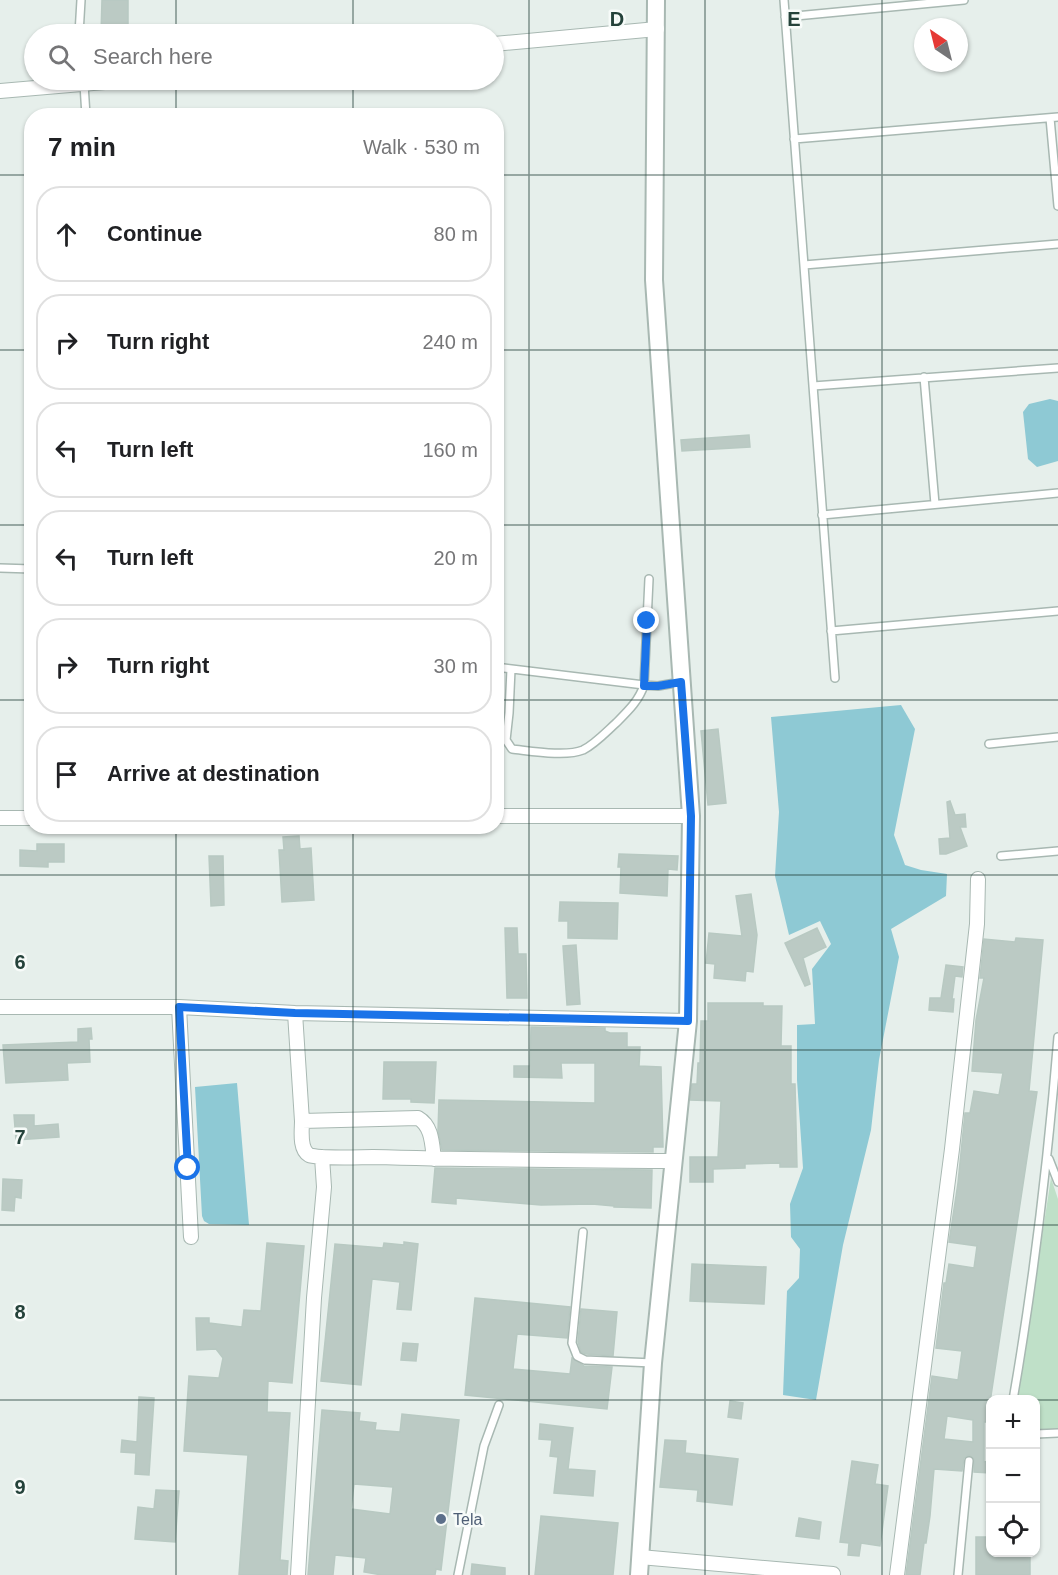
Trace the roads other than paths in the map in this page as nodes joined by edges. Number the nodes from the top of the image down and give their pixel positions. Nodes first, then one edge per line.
1 (81, 0) edge
2 (656, 0) edge
3 (784, 0) edge
4 (964, 0) edge
5 (785, 16) junction
6 (80, 24) edge
7 (657, 29) junction
8 (504, 43) edge
9 (24, 89) edge
10 (84, 90) edge
11 (0, 91) edge
12 (86, 108) edge
13 (1058, 117) edge
14 (1050, 118) junction
15 (794, 139) junction
16 (1058, 206) edge
17 (1058, 244) edge
18 (804, 265) junction
19 (1058, 368) edge
20 (924, 377) junction
21 (813, 386) junction
22 (1058, 493) edge
23 (935, 504) junction
24 (822, 515) junction
25 (0, 568) edge
26 (24, 569) edge
27 (649, 579) dead end
28 (1058, 611) edge
29 (831, 630) junction
30 (504, 668) edge
31 (511, 669) junction
32 (834, 678) dead end
33 (681, 682) junction
34 (644, 686) junction
35 (1058, 736) edge
36 (989, 744) dead end
37 (504, 816) edge
38 (691, 816) junction
39 (0, 818) edge
40 (24, 818) edge
41 (1058, 851) edge
42 (1001, 856) dead end
43 (978, 879) dead end
44 (0, 1007) edge
45 (179, 1007) junction
46 (295, 1013) junction
47 (688, 1021) junction
48 (1058, 1037) edge
49 (1057, 1068) edge
50 (302, 1121) junction
51 (322, 1157) junction
52 (1048, 1157) junction
53 (434, 1159) junction
54 (674, 1161) junction
55 (1058, 1182) edge
56 (583, 1232) dead end
57 (191, 1237) dead end
58 (653, 1363) junction
59 (1014, 1395) edge
60 (499, 1405) dead end
61 (1058, 1433) edge
62 (1040, 1434) edge
63 (969, 1461) dead end
64 (640, 1557) junction
65 (833, 1574) edge
66 (298, 1575) edge
67 (458, 1575) edge
68 (639, 1575) edge
69 (897, 1575) edge
70 (958, 1575) edge

1 - 6 lane
2 - 7 street
3 - 5 lane
4 - 5 lane
5 - 15 lane
7 - 8 street
7 - 33 street
9 - 11 street
10 - 12 lane
13 - 14 lane
14 - 15 lane
14 - 16 lane
15 - 18 lane
17 - 18 lane
18 - 21 lane
19 - 20 lane
20 - 21 lane
20 - 23 lane
21 - 24 lane
22 - 23 lane
23 - 24 lane
24 - 29 lane
25 - 26 lane
27 - 34 lane
28 - 29 lane
29 - 32 lane
30 - 31 lane
31 - 34 lane
31 - 34 lane
33 - 34 lane
33 - 38 street
35 - 36 lane
37 - 38 street
38 - 47 street
39 - 40 street
41 - 42 lane
43 - 69 street
44 - 45 street
45 - 46 street
45 - 57 street
46 - 47 street
46 - 50 street
47 - 54 street
48 - 49 lane
49 - 52 lane
50 - 51 street
50 - 53 street
51 - 53 street
51 - 66 street
52 - 55 lane
52 - 59 lane
53 - 54 street
54 - 58 street
56 - 58 lane
58 - 64 street
60 - 67 lane
61 - 62 lane
63 - 70 lane
64 - 65 street
64 - 68 street

